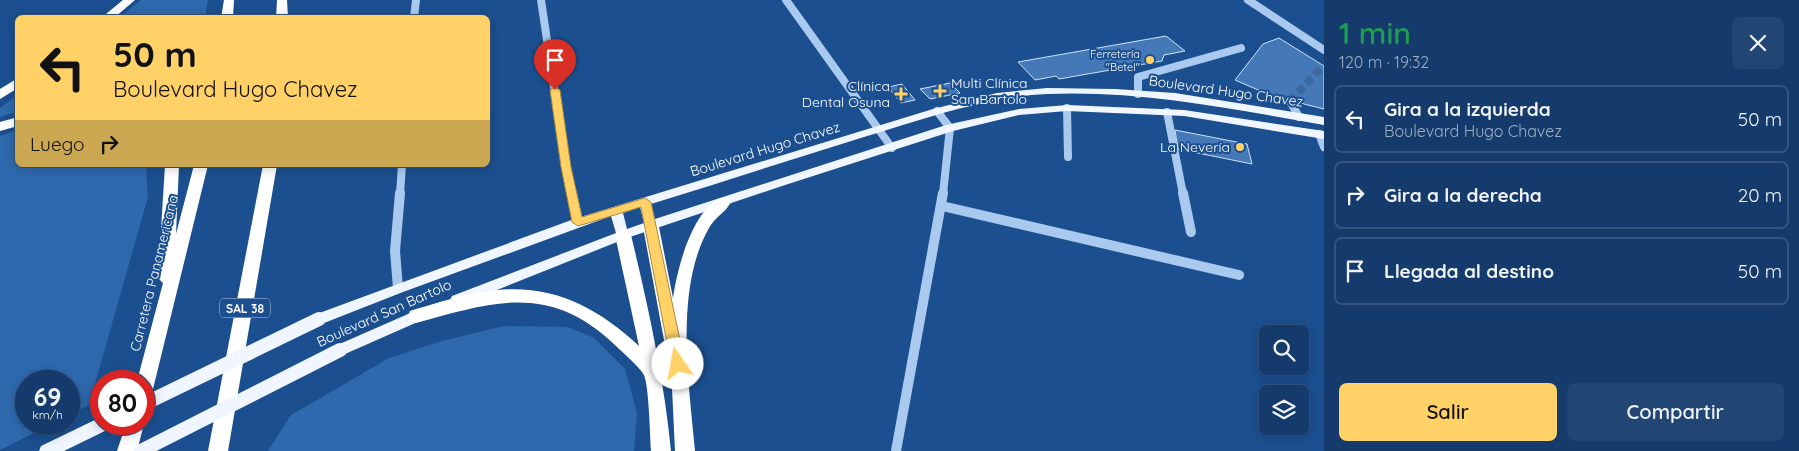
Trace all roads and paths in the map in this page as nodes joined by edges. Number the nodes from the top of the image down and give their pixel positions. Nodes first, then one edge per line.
1 (130, 0) edge
2 (229, 0) edge
3 (282, 0) edge
4 (416, 0) edge
5 (542, 0) edge
6 (786, 0) edge
7 (1248, 0) edge
8 (110, 15) edge
9 (227, 15) edge
10 (282, 15) edge
11 (414, 15) edge
12 (1240, 48) dead end
13 (1324, 50) edge
14 (15, 84) edge
15 (1138, 94) junction
16 (0, 95) edge
17 (1290, 101) dead end
18 (1067, 108) junction
19 (937, 111) junction
20 (1167, 112) junction
21 (1299, 117) junction
22 (1324, 121) edge
23 (15, 122) edge
24 (0, 127) edge
25 (950, 128) junction
26 (877, 129) junction
27 (1321, 135) edge
28 (1324, 147) edge
29 (892, 148) junction
30 (1068, 158) dead end
31 (172, 167) edge
32 (200, 167) edge
33 (270, 167) edge
34 (402, 167) edge
35 (645, 202) junction
36 (724, 202) junction
37 (942, 206) junction
38 (616, 211) junction
39 (578, 222) junction
40 (651, 227) junction
41 (1191, 232) dead end
42 (623, 235) junction
43 (1239, 275) dead end
44 (398, 288) junction
45 (164, 313) junction
46 (416, 316) junction
47 (319, 320) joint
48 (678, 364) junction
49 (149, 370) edge
50 (650, 370) junction
51 (155, 399) edge
52 (90, 430) edge
53 (132, 435) edge
54 (47, 451) edge
55 (127, 451) edge
56 (141, 451) edge
57 (218, 451) edge
58 (661, 451) edge
59 (685, 451) edge
60 (896, 451) edge

1 - 8 highway
2 - 9 highway
3 - 10 highway
4 - 11 street
5 - 39 street
6 - 26 street
7 - 13 street
12 - 15 lane
14 - 16 highway
15 - 19 main road, Boulevard Hugo Chavez
15 - 21 main road, Boulevard Hugo Chavez
17 - 21 street
18 - 20 main road, Boulevard Hugo Chavez
18 - 25 main road, Boulevard Hugo Chavez
18 - 30 street
19 - 25 street
19 - 26 main road, Boulevard Hugo Chavez
20 - 27 main road, Boulevard Hugo Chavez
20 - 41 street
21 - 22 main road, Boulevard Hugo Chavez
23 - 24 highway
25 - 29 main road, Boulevard Hugo Chavez
25 - 37 street
26 - 29 street
26 - 35 main road, Boulevard Hugo Chavez
27 - 28 street
29 - 36 main road, Boulevard Hugo Chavez
31 - 45 highway
32 - 45 highway, Carretera Panamericana
33 - 57 highway, SAL 38
34 - 44 street
35 - 38 main road, Boulevard Hugo Chavez
35 - 40 main road
36 - 40 main road, Boulevard Hugo Chavez
36 - 48 highway
37 - 43 street
37 - 60 street
38 - 39 main road, Boulevard Hugo Chavez
38 - 42 main road
39 - 44 main road, Boulevard Hugo Chavez
40 - 42 main road, Boulevard San Bartolo
40 - 48 highway
42 - 46 main road, Boulevard San Bartolo
42 - 50 highway
44 - 47 main road, Boulevard Hugo Chavez
45 - 49 highway, Carretera Panamericana
46 - 50 highway
46 - 56 main road, Boulevard San Bartolo, bridge
47 - 51 main road, Boulevard San Bartolo, bridge
48 - 59 highway
50 - 58 highway
52 - 54 main road
53 - 55 highway

